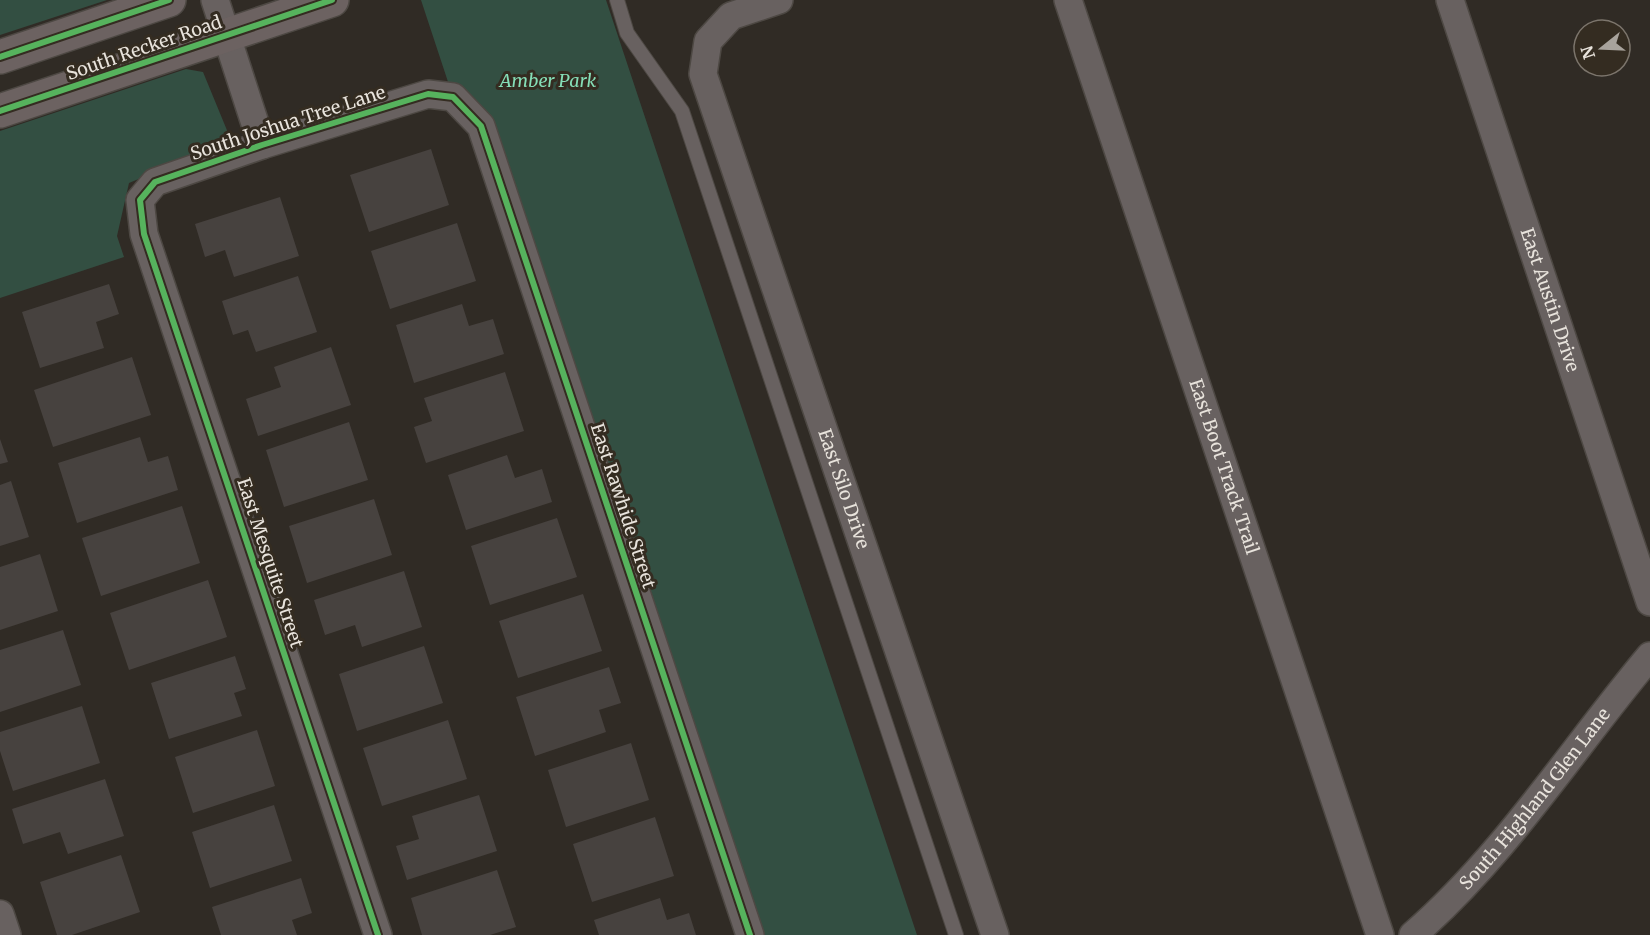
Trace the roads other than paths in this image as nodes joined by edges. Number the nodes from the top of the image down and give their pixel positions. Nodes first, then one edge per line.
1 (170, 0) edge
2 (215, 0) edge
3 (332, 0) edge
4 (617, 0) edge
5 (779, 0) edge
6 (1068, 0) edge
7 (1450, 0) edge
8 (227, 36) junction
9 (0, 57) edge
10 (453, 97) joint
11 (0, 111) edge
12 (262, 145) junction
13 (140, 200) joint
14 (1650, 602) edge
15 (1650, 656) edge
16 (0, 914) edge
17 (7, 935) edge
18 (378, 935) edge
19 (750, 935) edge
20 (956, 935) edge
21 (995, 935) edge
22 (1380, 935) edge
23 (1413, 935) edge

1 - 9 main road, South Recker Road
2 - 8 street
3 - 8 main road, South Recker Road
4 - 20 lane
5 - 21 street, East Silo Drive
6 - 22 street, East Boot Track Trail
7 - 14 street, East Austin Drive
8 - 11 main road, South Recker Road
8 - 12 street
10 - 12 street, South Joshua Tree Lane
10 - 19 street, East Rawhide Street
12 - 13 street, South Joshua Tree Lane
13 - 18 street, East Mesquite Street
15 - 23 street, South Highland Glen Lane
16 - 17 street

